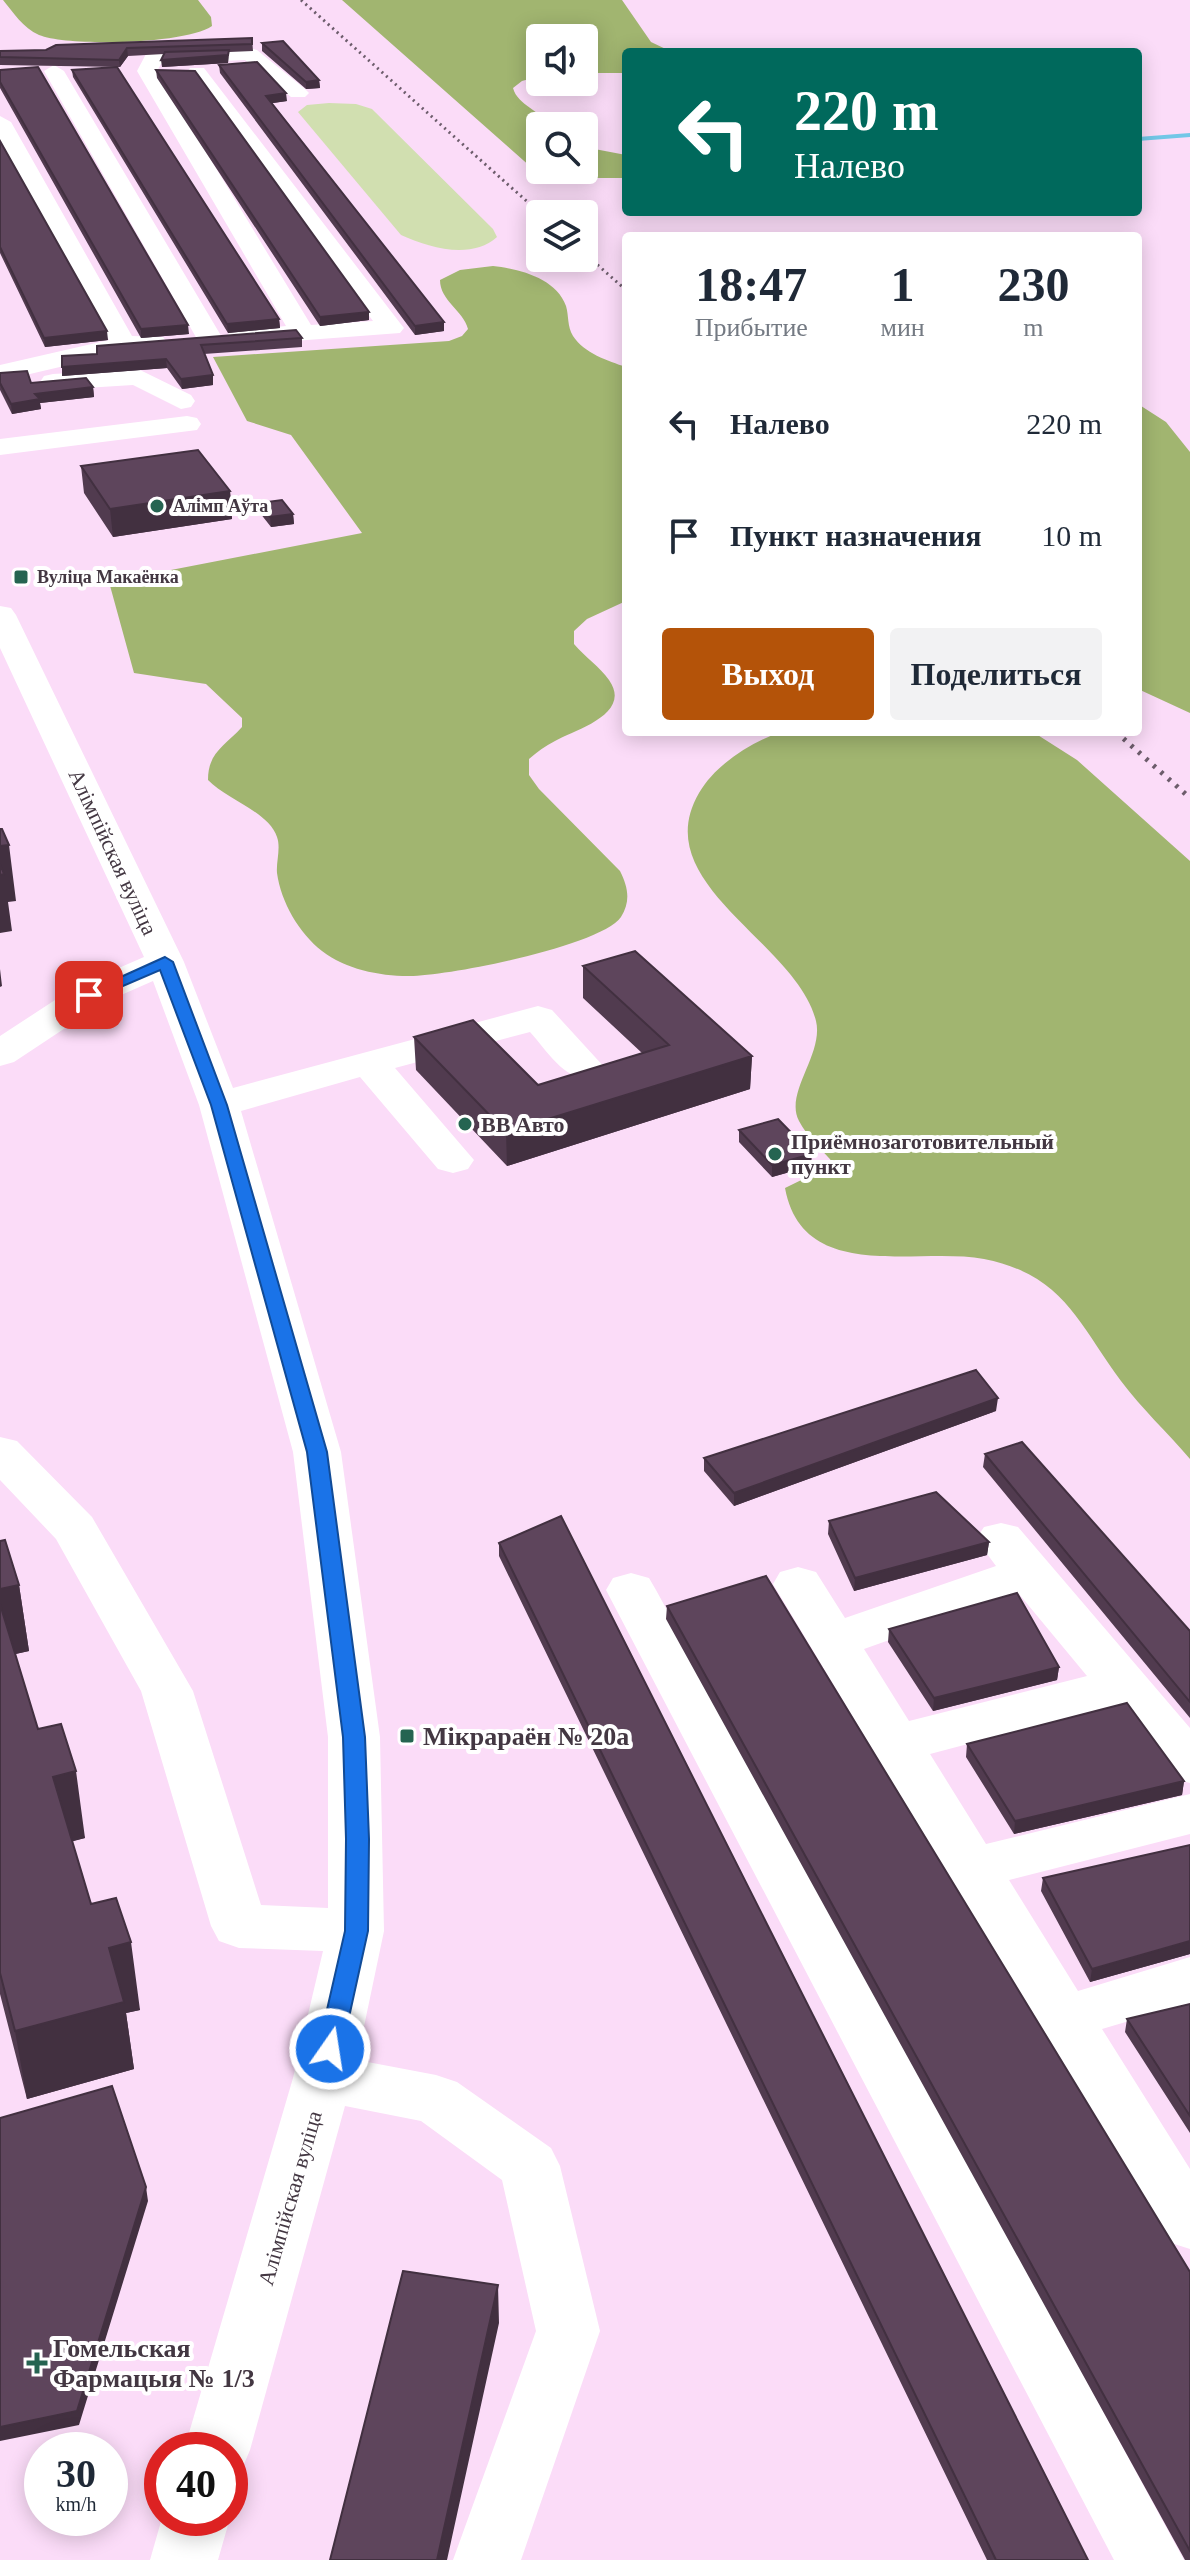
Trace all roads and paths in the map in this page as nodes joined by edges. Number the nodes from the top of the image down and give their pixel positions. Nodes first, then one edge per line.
1 (54, 71) edge
2 (197, 72) edge
3 (298, 93) dead end
4 (0, 122) edge
5 (303, 333) junction
6 (210, 339) junction
7 (124, 344) junction
8 (3, 365) edge
9 (0, 447) edge
10 (0, 615) edge
11 (165, 962) junction
12 (0, 1054) edge
13 (369, 1063) junction
14 (586, 1069) edge
15 (219, 1105) junction
16 (453, 1160) dead end
17 (0, 1452) edge
18 (798, 1584) dead end
19 (631, 1590) dead end
20 (833, 1641) junction
21 (1124, 1685) junction
22 (896, 1744) junction
23 (1190, 1764) edge
24 (1190, 1814) edge
25 (972, 1868) junction
26 (356, 1931) junction
27 (1190, 1980) edge
28 (1064, 2018) junction
29 (323, 2078) junction
30 (1181, 2190) edge
31 (222, 2432) edge
32 (191, 2536) edge
33 (184, 2560) edge
34 (487, 2560) edge
35 (1150, 2560) edge

1 - 6 street
2 - 5 street
3 - 5 street
4 - 7 street
5 - 6 street
6 - 7 street
7 - 8 street
8 - 9 street
10 - 11 street, Алімпійская вуліца
11 - 12 street
11 - 15 street, Алімпійская вуліца
13 - 14 street
13 - 15 street
13 - 16 street
15 - 26 street, Алімпійская вуліца
17 - 26 street
18 - 20 street
19 - 35 street
20 - 21 street
20 - 22 street
21 - 22 street
21 - 23 street
22 - 25 street
24 - 25 street
25 - 28 street
26 - 29 street, Алімпійская вуліца
27 - 28 street
28 - 30 street
29 - 31 street, Алімпійская вуліца
29 - 34 street
32 - 33 street

